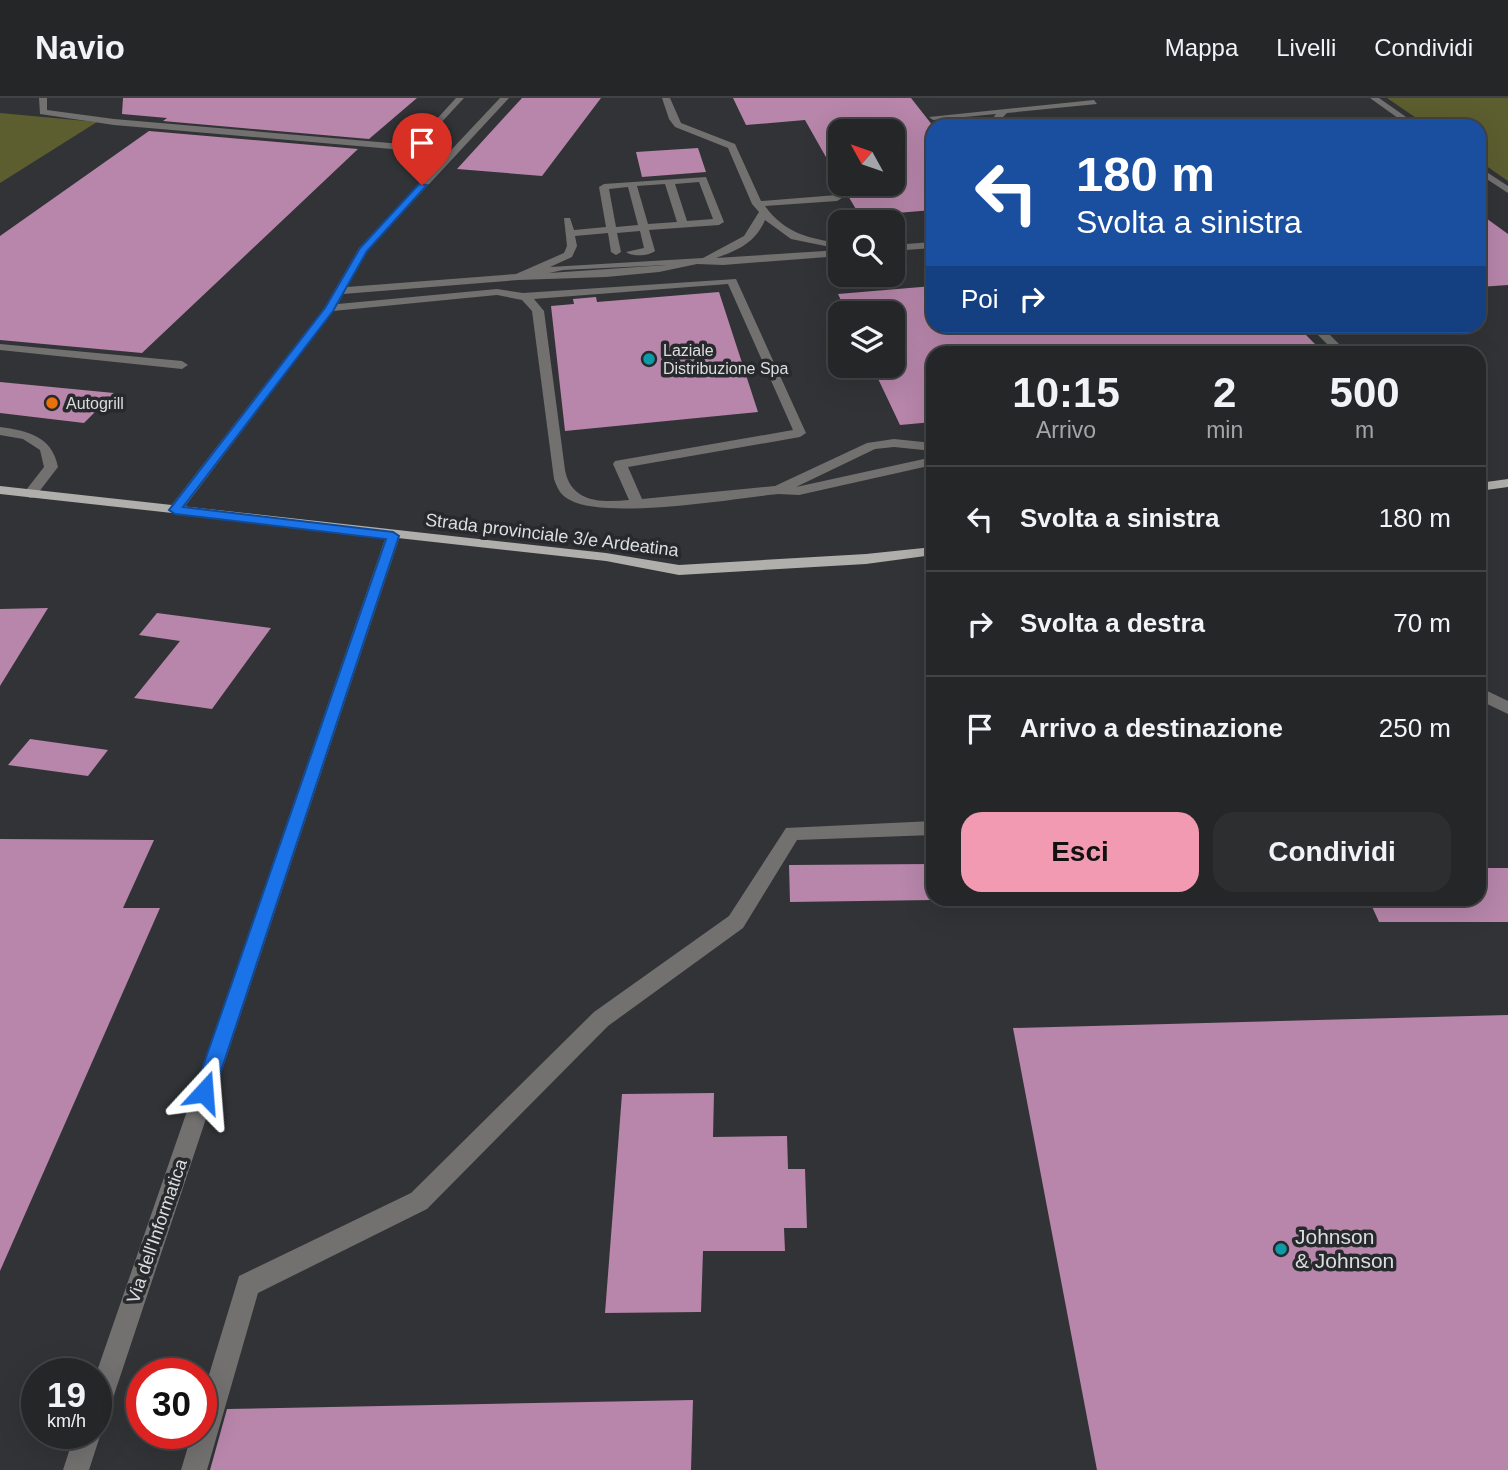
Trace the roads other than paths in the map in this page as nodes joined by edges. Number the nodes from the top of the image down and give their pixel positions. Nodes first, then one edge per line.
1 (43, 98) edge
2 (460, 98) edge
3 (505, 98) edge
4 (666, 98) edge
5 (1374, 98) edge
6 (1094, 102) dead end
7 (1005, 111) junction
8 (987, 113) junction
9 (933, 117) dead end
10 (997, 118) joint
11 (1405, 119) edge
12 (1486, 175) edge
13 (670, 181) junction
14 (632, 184) junction
15 (1508, 190) edge
16 (837, 198) dead end
17 (760, 209) junction
18 (567, 220) dead end
19 (683, 225) junction
20 (644, 228) junction
21 (612, 230) junction
22 (570, 233) junction
23 (828, 243) edge
24 (926, 246) edge
25 (905, 247) edge
26 (616, 252) junction
27 (828, 254) edge
28 (568, 255) junction
29 (699, 259) junction
30 (518, 277) junction
31 (342, 290) junction
32 (525, 296) junction
33 (330, 309) junction
34 (1322, 333) edge
35 (1336, 346) edge
36 (0, 347) edge
37 (182, 365) dead end
38 (0, 431) edge
39 (926, 446) edge
40 (926, 463) edge
41 (1508, 484) edge
42 (1486, 486) edge
43 (0, 490) edge
44 (778, 490) junction
45 (30, 494) junction
46 (637, 504) junction
47 (175, 510) junction
48 (393, 536) junction
49 (926, 552) edge
50 (1486, 697) edge
51 (1508, 708) edge
52 (926, 828) edge
53 (112, 1363) edge
54 (83, 1449) edge
55 (76, 1470) edge
56 (194, 1470) edge

1 - 2 street
3 - 31 street
4 - 17 street
5 - 11 street
6 - 7 street
7 - 8 street
7 - 10 street
8 - 9 street
8 - 10 street
12 - 15 street
13 - 14 street
13 - 19 street
13 - 19 street
14 - 20 street
14 - 21 street
16 - 17 street
17 - 23 street
17 - 29 street
18 - 22 street
19 - 20 street
20 - 21 street
20 - 26 street
21 - 22 street
21 - 26 street
22 - 28 street
24 - 25 street
26 - 28 street
27 - 29 street
28 - 30 street
29 - 30 street
30 - 31 street
31 - 33 street
32 - 33 street
32 - 46 street
32 - 46 street
33 - 47 street
34 - 35 street
36 - 37 street
38 - 45 street
39 - 44 street
40 - 44 street
41 - 42 main road
43 - 45 main road, Strada provinciale 3/e Ardeatina
44 - 46 street
45 - 47 main road, Strada provinciale 3/e Ardeatina
47 - 48 main road, Strada provinciale 3/e Ardeatina
48 - 49 main road, Strada provinciale 3/e Ardeatina
48 - 53 street, Via dell'Informatica
50 - 51 street
52 - 56 street
54 - 55 street

